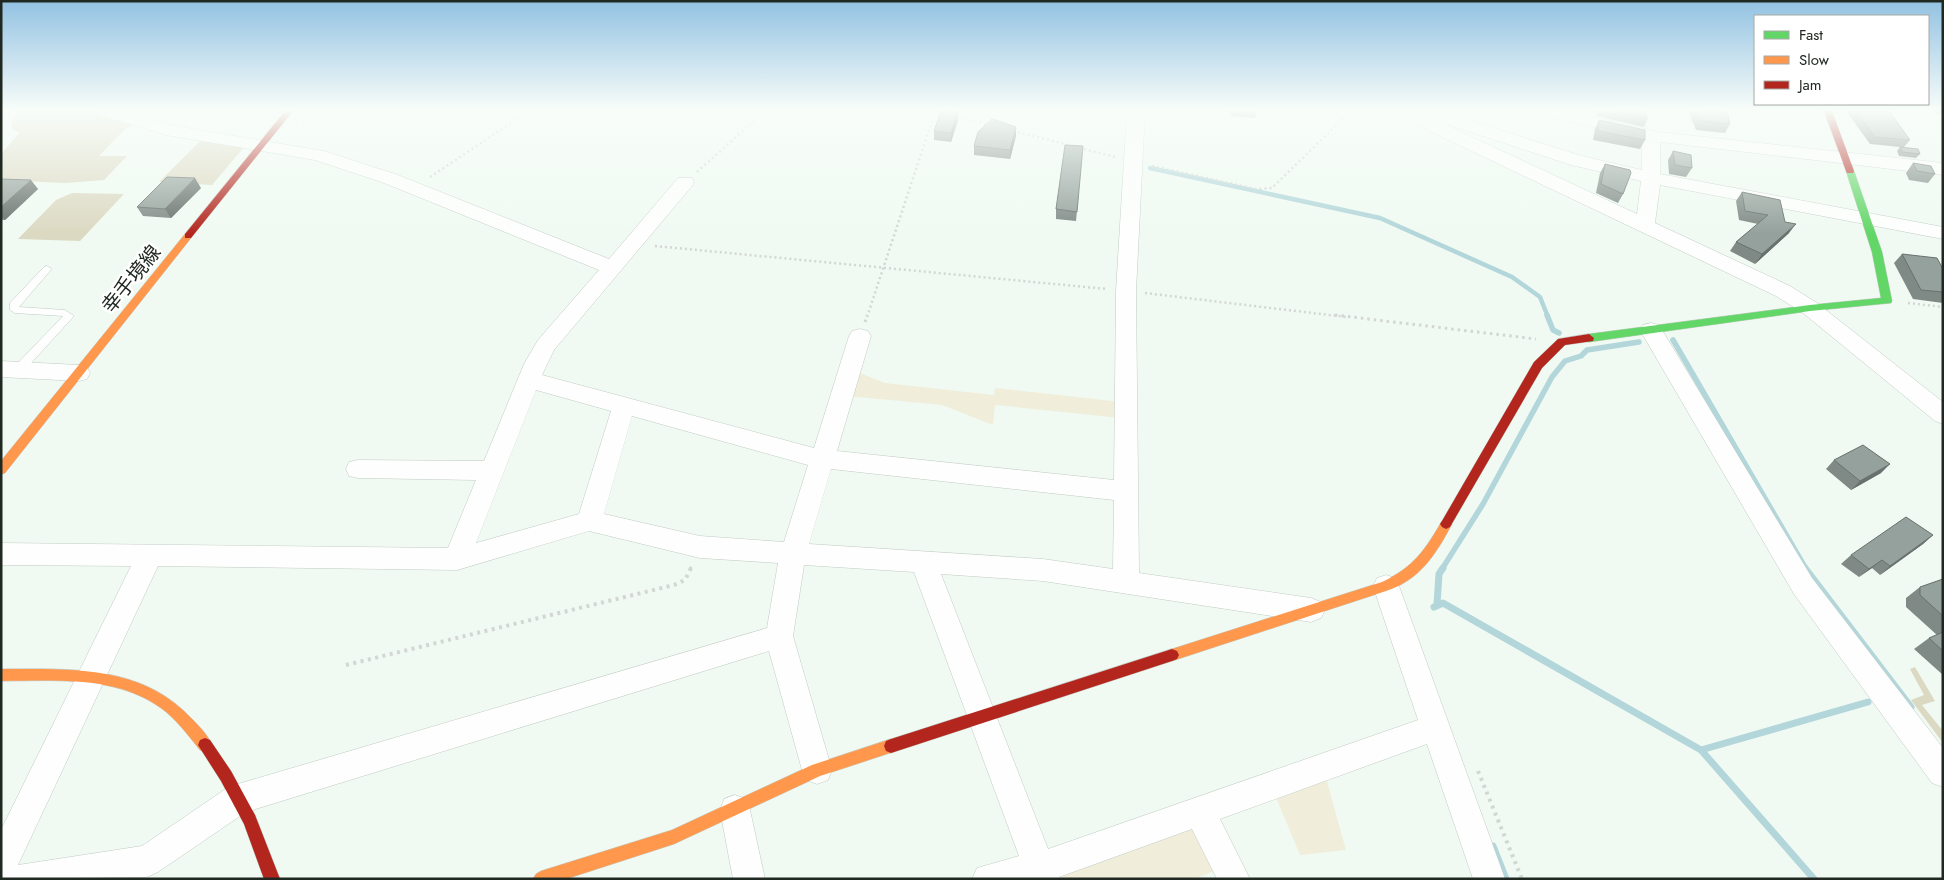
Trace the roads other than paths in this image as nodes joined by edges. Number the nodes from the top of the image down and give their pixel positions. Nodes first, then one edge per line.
1 (256, 152) edge
2 (302, 152) edge
3 (1134, 152) edge
4 (1490, 152) edge
5 (1550, 152) edge
6 (1651, 152) edge
7 (1783, 152) edge
8 (1841, 152) edge
9 (1844, 160) junction
10 (1943, 169) edge
11 (1652, 178) junction
12 (685, 182) road end
13 (1869, 219) junction
14 (1645, 225) junction
15 (1943, 233) edge
16 (611, 267) junction
17 (47, 269) dead end
18 (1810, 308) junction
19 (1651, 330) junction
20 (860, 336) road end
21 (10, 369) edge
22 (79, 372) junction
23 (529, 380) junction
24 (624, 406) junction
25 (1943, 415) edge
26 (822, 459) junction
27 (358, 469) dead end
28 (1, 470) edge
29 (492, 471) junction
30 (1125, 491) junction
31 (589, 521) junction
32 (1, 554) edge
33 (793, 554) junction
34 (149, 557) junction
35 (457, 559) junction
36 (923, 562) junction
37 (1126, 583) junction
38 (1386, 586) junction
39 (1311, 610) junction
40 (779, 636) junction
41 (1, 675) edge
42 (91, 678) junction
43 (982, 717) junction
44 (1434, 728) junction
45 (817, 770) junction
46 (1943, 773) edge
47 (238, 800) junction
48 (735, 810) junction
49 (1199, 811) junction
50 (1, 865) edge
51 (1042, 874) edge
52 (22, 879) edge
53 (272, 879) edge
54 (543, 879) edge
55 (749, 879) edge
56 (988, 879) edge
57 (1234, 879) edge
58 (1489, 879) edge

1 - 22 street, 幸手境線
2 - 16 street
3 - 30 street
4 - 14 street
5 - 11 street
6 - 11 street
7 - 9 street
8 - 9 street
9 - 10 street
9 - 13 street
11 - 13 street
11 - 14 street
12 - 16 street
13 - 15 street
13 - 18 street
14 - 18 street
16 - 23 street
17 - 21 lane
18 - 19 street
18 - 25 street
19 - 38 street
19 - 46 street
20 - 26 street
21 - 22 street
22 - 28 street, 幸手境線
23 - 24 street
23 - 29 street
24 - 26 street
24 - 31 street
26 - 30 street
26 - 33 street
27 - 29 street
29 - 35 street
30 - 37 street
31 - 33 street
31 - 35 street
32 - 34 street
33 - 36 street
33 - 40 street
34 - 35 street
34 - 42 street
36 - 37 street
36 - 43 street
37 - 39 street
38 - 39 street
38 - 44 street
39 - 43 street
40 - 45 street
40 - 47 street
41 - 42 street
42 - 47 street
42 - 50 street
43 - 45 street
43 - 51 street
44 - 49 street
44 - 58 street
45 - 48 street
47 - 52 street
47 - 53 street
48 - 54 street
48 - 55 street
49 - 51 street
49 - 57 street
51 - 56 street

